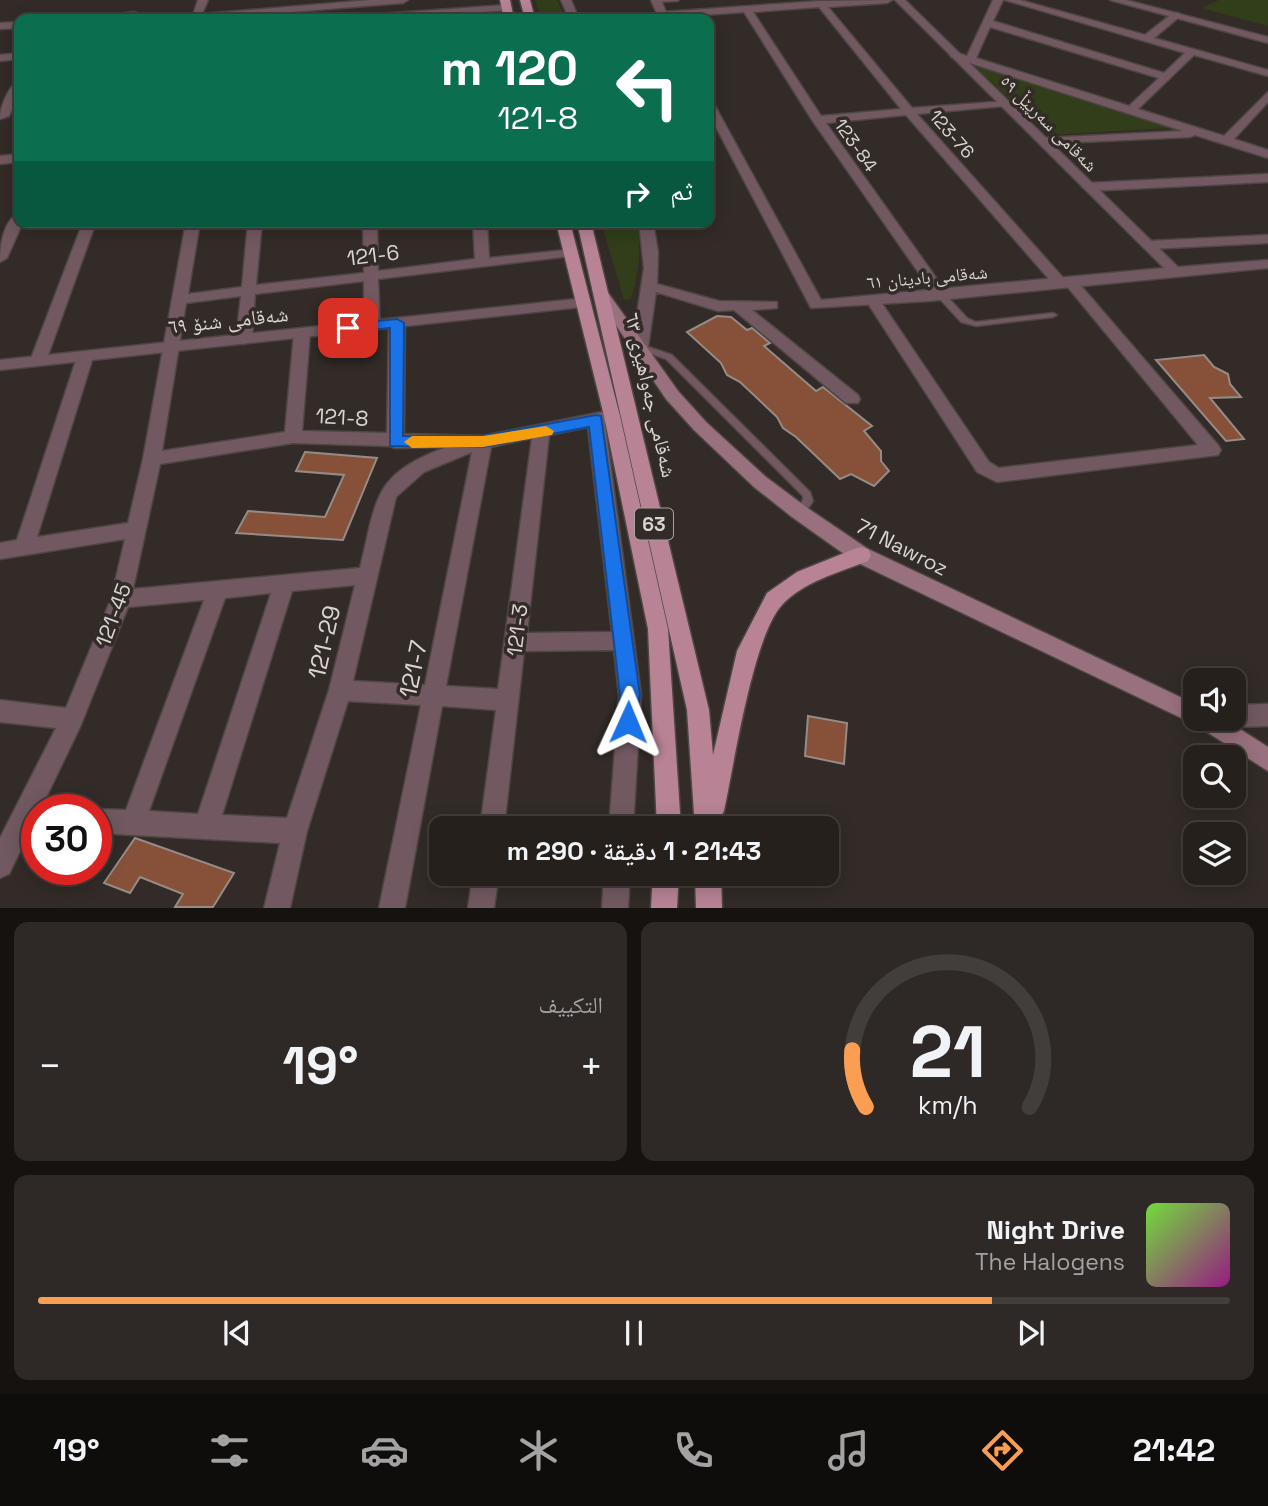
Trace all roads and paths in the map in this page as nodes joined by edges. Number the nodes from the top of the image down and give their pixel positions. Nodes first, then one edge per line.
1 (403, 0) edge
2 (435, 0) edge
3 (677, 0) edge
4 (722, 0) edge
5 (887, 0) edge
6 (900, 0) edge
7 (998, 0) edge
8 (1010, 0) edge
9 (1115, 0) edge
10 (384, 1) edge
11 (656, 1) edge
12 (365, 2) edge
13 (321, 3) edge
14 (815, 3) edge
15 (506, 4) edge
16 (747, 9) junction
17 (290, 10) edge
18 (730, 10) junction
19 (437, 13) junction
20 (243, 14) edge
21 (424, 14) edge
22 (446, 14) edge
23 (459, 14) edge
24 (692, 14) edge
25 (989, 14) junction
26 (1176, 15) junction
27 (1146, 39) junction
28 (1268, 40) edge
29 (1192, 52) junction
30 (956, 55) junction
31 (970, 60) junction
32 (1268, 73) edge
33 (1166, 77) junction
34 (14, 92) edge
35 (1268, 95) edge
36 (1003, 103) junction
37 (1130, 111) junction
38 (909, 112) junction
39 (714, 113) edge
40 (1, 116) edge
41 (818, 120) junction
42 (1201, 133) junction
43 (1226, 141) junction
44 (1043, 142) junction
45 (1268, 154) edge
46 (1268, 178) edge
47 (1088, 187) junction
48 (14, 228) edge
49 (88, 228) edge
50 (193, 228) edge
51 (254, 228) edge
52 (370, 228) edge
53 (480, 228) edge
54 (565, 228) edge
55 (585, 228) edge
56 (648, 228) edge
57 (1268, 239) edge
58 (1149, 245) junction
59 (571, 252) junction
60 (0, 258) edge
61 (482, 263) junction
62 (1268, 264) edge
63 (1174, 271) junction
64 (371, 276) junction
65 (1065, 283) junction
66 (650, 286) junction
67 (248, 291) junction
68 (942, 296) junction
69 (592, 297) junction
70 (180, 299) junction
71 (874, 302) junction
72 (772, 305) dead end
73 (739, 307) junction
74 (1053, 315) dead end
75 (397, 323) junction
76 (372, 326) junction
77 (302, 333) junction
78 (244, 339) junction
79 (172, 347) junction
80 (604, 348) junction
81 (640, 348) junction
82 (85, 357) junction
83 (38, 361) junction
84 (0, 365) edge
85 (852, 399) dead end
86 (604, 418) junction
87 (541, 432) junction
88 (293, 437) junction
89 (396, 442) junction
90 (483, 442) junction
91 (152, 459) junction
92 (138, 529) junction
93 (24, 547) junction
94 (0, 551) edge
95 (861, 555) junction
96 (366, 576) junction
97 (285, 582) junction
98 (218, 588) junction
99 (121, 599) junction
100 (623, 641) junction
101 (515, 642) junction
102 (340, 690) junction
103 (434, 697) junction
104 (509, 700) junction
105 (1183, 709) edge
106 (0, 711) edge
107 (1268, 715) edge
108 (1246, 716) edge
109 (72, 719) junction
110 (1223, 731) edge
111 (1268, 760) edge
112 (40, 794) edge
113 (494, 816) edge
114 (622, 816) edge
115 (668, 816) edge
116 (707, 816) edge
117 (711, 816) edge
118 (112, 822) edge
119 (132, 823) junction
120 (206, 827) junction
121 (295, 831) junction
122 (21, 832) edge
123 (0, 865) edge
124 (484, 886) edge
125 (616, 886) edge
126 (665, 886) edge
127 (708, 886) edge
128 (277, 908) edge
129 (392, 908) edge
130 (481, 908) edge
131 (615, 908) edge
132 (664, 908) edge
133 (709, 908) edge

1 - 10 street
2 - 19 street
3 - 11 lane
4 - 18 street
5 - 14 street
6 - 30 street, شەقامی سەرپێڵ ٥٩
7 - 25 street
8 - 27 street
9 - 26 street
10 - 12 street
12 - 13 street
13 - 17 street
14 - 16 street
14 - 38 street, 123-76
15 - 23 street
16 - 18 street
16 - 41 street, 123-84
17 - 20 street
18 - 24 street
19 - 21 street
19 - 22 street
25 - 31 street
25 - 33 street
26 - 27 street
26 - 28 street
27 - 29 street
29 - 32 street
29 - 33 street
30 - 31 street
30 - 36 street, شەقامی سەرپێڵ ٥٩
31 - 37 street
33 - 37 street
34 - 40 street
35 - 43 street
36 - 38 street
36 - 44 street, شەقامی سەرپێڵ ٥٩
37 - 42 street
38 - 41 street
38 - 65 street, 123-76
39 - 71 street, شەقامی بادینان ٦١
41 - 68 street, 123-84
42 - 43 street
42 - 44 street
43 - 45 street
44 - 47 street, شەقامی سەرپێڵ ٥٩
46 - 47 street
47 - 58 street, شەقامی سەرپێڵ ٥٩
48 - 60 street
49 - 83 street
50 - 70 street, 121-45
51 - 67 street
52 - 64 street
53 - 61 street
54 - 59 main road, شەقامی جەواهیری ٦٣ / 63
55 - 69 main road, شەقامی جەواهیری ٦٣ / 63
56 - 66 street
57 - 58 street
58 - 63 street, شەقامی سەرپێڵ ٥٩
59 - 61 street, 121-6
59 - 69 main road, شەقامی جەواهیری ٦٣ / 63
61 - 64 street, 121-6
62 - 63 street, شەقامی بادینان ٦١
63 - 65 street, شەقامی بادینان ٦١
64 - 67 street, 121-6
64 - 76 street
65 - 68 street, شەقامی بادینان ٦١
65 - 71 street, 123-76
66 - 73 street
66 - 81 street
67 - 70 street, 121-6
67 - 78 street
68 - 71 street, شەقامی بادینان ٦١
68 - 74 lane
69 - 75 street, شەقامی شنۆ ٦٩
69 - 80 main road, شەقامی جەواهیری ٦٣ / 63
69 - 81 main road, 71 Nawroz
70 - 79 street, 121-45
72 - 73 street
73 - 85 street
75 - 76 street, شەقامی شنۆ ٦٩
75 - 89 street
76 - 77 street, شەقامی شنۆ ٦٩
77 - 78 street, شەقامی شنۆ ٦٩
77 - 88 street
78 - 79 street, شەقامی شنۆ ٦٩
79 - 82 street, شەقامی شنۆ ٦٩
79 - 91 street, 121-45
80 - 86 main road, شەقامی جەواهیری ٦٣ / 63
80 - 116 main road, شەقامی جەواهیری ٦٣ / 63
81 - 95 main road, 71 Nawroz
82 - 83 street, شەقامی شنۆ ٦٩
82 - 93 street
83 - 84 street, شەقامی شنۆ ٦٩
86 - 87 street, 121-8
86 - 100 street
86 - 115 main road, شەقامی جەواهیری ٦٣ / 63
87 - 90 street, 121-8
87 - 101 street, 121-3
88 - 89 street, 121-8
88 - 91 street, 121-8
89 - 90 street, 121-8
90 - 96 street, 121-29
90 - 103 street, 121-7
91 - 92 street, 121-45
92 - 93 street
92 - 99 street, 121-45
93 - 94 street
95 - 105 main road, 71 Nawroz
95 - 117 main road
96 - 97 street
96 - 102 street, 121-29
97 - 98 street
97 - 120 street
98 - 99 street
98 - 119 street
99 - 109 street, 121-45
100 - 101 street
100 - 114 street
101 - 104 street, 121-3
102 - 103 street
102 - 121 street, 121-29
103 - 104 street
103 - 129 street, 121-7
104 - 113 street, 121-3
106 - 109 street
107 - 108 street
109 - 112 street, 121-45
110 - 111 main road
118 - 119 street
119 - 120 street
120 - 121 street
121 - 128 street, 121-29
122 - 123 street, 121-45
124 - 130 street
125 - 131 street
126 - 132 main road
127 - 133 main road

